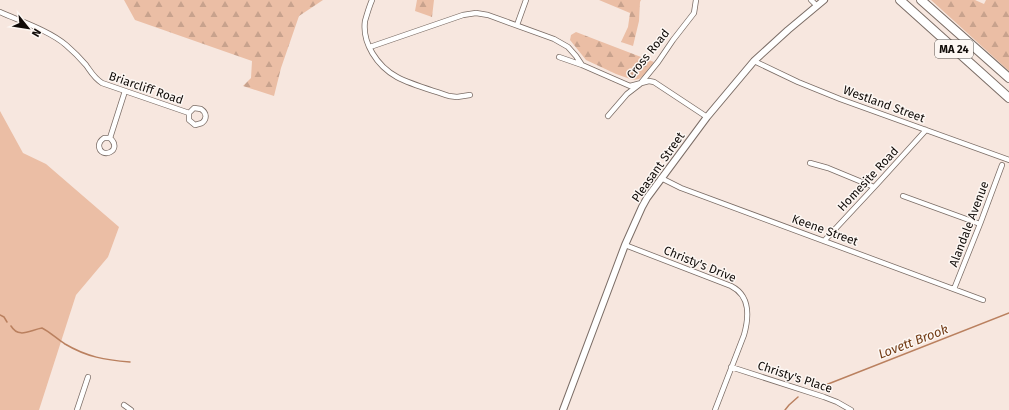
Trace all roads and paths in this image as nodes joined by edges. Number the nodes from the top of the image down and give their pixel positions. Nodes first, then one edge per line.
1 (372, 0) edge
2 (526, 0) edge
3 (696, 0) edge
4 (811, 0) edge
5 (824, 0) edge
6 (900, 0) edge
7 (921, 0) edge
8 (817, 6) junction
9 (0, 12) edge
10 (517, 25) junction
11 (370, 46) junction
12 (559, 57) dead end
13 (754, 61) junction
14 (582, 65) junction
15 (1009, 78) edge
16 (640, 84) junction
17 (125, 91) junction
18 (470, 95) dead end
19 (1009, 98) edge
20 (189, 113) dead end
21 (608, 116) dead end
22 (707, 117) junction
23 (926, 130) junction
24 (110, 138) dead end
25 (1009, 160) edge
26 (810, 163) dead end
27 (1002, 166) dead end
28 (661, 178) junction
29 (874, 187) junction
30 (903, 196) dead end
31 (980, 224) junction
32 (824, 241) junction
33 (625, 245) junction
34 (954, 289) junction
35 (983, 300) dead end
36 (731, 367) junction
37 (88, 377) dead end
38 (124, 405) dead end
39 (77, 410) edge
40 (131, 410) edge
41 (563, 410) edge
42 (714, 410) edge
43 (851, 410) edge

1 - 11 street
2 - 10 street
3 - 16 street, Cross Road
4 - 8 street
5 - 8 main road, Pleasant Street
6 - 19 highway, MA 24
7 - 15 highway, MA 24
8 - 13 main road, Pleasant Street
9 - 17 street, Briarcliff Road
10 - 11 street
10 - 14 street
11 - 18 street
12 - 14 street
13 - 22 main road, Pleasant Street
13 - 23 street, Westland Street
14 - 16 street
16 - 21 street, Cross Road
16 - 22 street
17 - 20 street, Briarcliff Road
17 - 24 street
22 - 28 main road, Pleasant Street
23 - 25 street, Westland Street
23 - 29 street, Homesite Road
26 - 29 street
27 - 31 street, Alandale Avenue
28 - 32 street, Keene Street
28 - 33 main road, Pleasant Street
29 - 32 street, Homesite Road
30 - 31 street
31 - 34 street, Alandale Avenue
32 - 34 street, Keene Street
33 - 36 street, Christy's Drive
33 - 41 main road, Pleasant Street
34 - 35 street, Keene Street
36 - 42 street, Christy's Drive
36 - 43 street, Christy's Place
37 - 39 street
38 - 40 street

